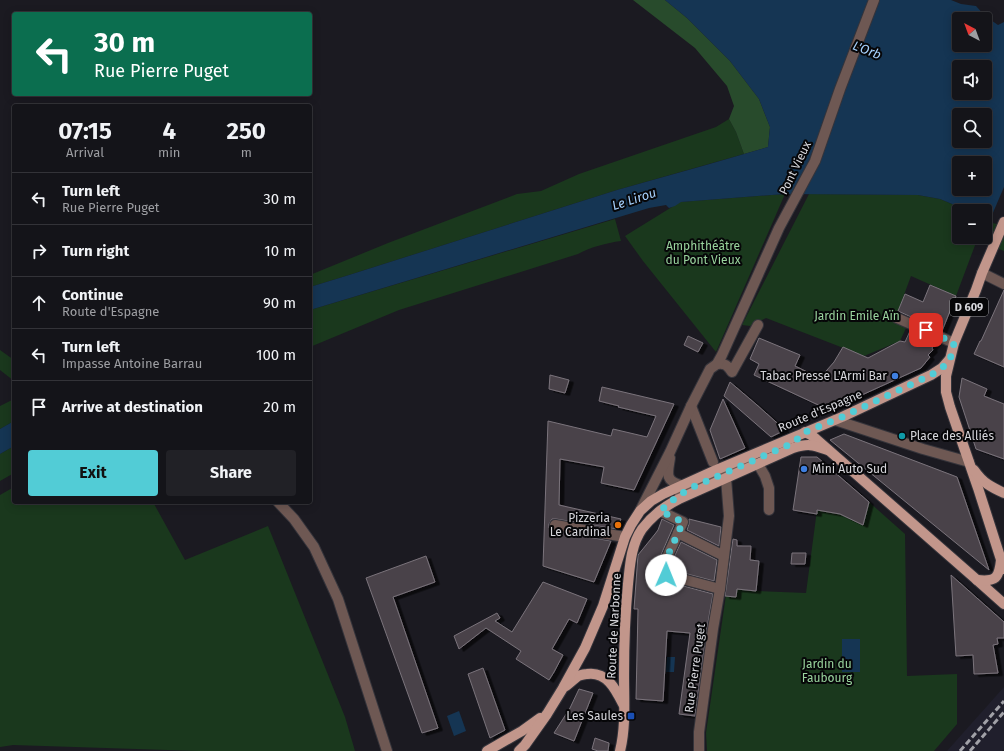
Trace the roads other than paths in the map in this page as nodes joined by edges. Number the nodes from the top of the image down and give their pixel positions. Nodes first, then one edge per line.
1 (874, 0) edge
2 (1004, 222) edge
3 (982, 273) junction
4 (1004, 284) edge
5 (897, 318) dead end
6 (758, 325) dead end
7 (954, 343) junction
8 (950, 360) junction
9 (717, 364) junction
10 (691, 406) junction
11 (835, 420) junction
12 (805, 432) junction
13 (828, 450) junction
14 (670, 452) junction
15 (713, 462) dead end
16 (969, 462) junction
17 (758, 464) junction
18 (726, 478) junction
19 (681, 485) junction
20 (1004, 493) edge
21 (280, 504) edge
22 (664, 508) junction
23 (769, 510) dead end
24 (640, 511) junction
25 (555, 525) dead end
26 (678, 533) junction
27 (625, 538) junction
28 (1004, 546) edge
29 (724, 556) junction
30 (1003, 564) edge
31 (977, 580) junction
32 (720, 589) junction
33 (1004, 604) edge
34 (563, 688) junction
35 (624, 705) junction
36 (547, 714) junction
37 (387, 751) edge
38 (487, 751) edge
39 (519, 751) edge
40 (620, 751) edge
41 (699, 751) edge

1 - 9 street, Pont Vieux
2 - 3 main road, D 609
3 - 4 street
3 - 7 main road, D 609
5 - 7 street
6 - 9 street
7 - 8 main road, D 609
8 - 11 main road, Route d'Espagne
8 - 16 main road
9 - 10 street, Pont Vieux
10 - 14 street, Pont Vieux
10 - 15 street
11 - 12 main road, Route d'Espagne
11 - 16 street
12 - 13 main road
12 - 19 main road, Route d'Espagne
12 - 22 street
13 - 17 main road, Route d'Espagne
13 - 31 main road
14 - 19 street
14 - 24 street, Pont Vieux
16 - 20 main road
16 - 30 main road
17 - 18 main road, Route d'Espagne
17 - 23 street
18 - 22 main road, Route d'Espagne
18 - 29 street, Rue Pierre Puget
19 - 24 main road, Route d'Espagne
21 - 37 street
22 - 26 street
22 - 35 main road, Route de Narbonne
24 - 27 main road, Route d'Espagne
25 - 27 street
26 - 29 street
26 - 32 street
27 - 34 main road, Route d'Espagne
28 - 30 main road
29 - 32 street, Rue Pierre Puget
30 - 31 main road
31 - 33 main road
32 - 41 street, Rue Pierre Puget
34 - 35 main road
34 - 36 main road, Route d'Espagne
35 - 40 main road, Route de Narbonne
36 - 38 main road
36 - 39 main road, Route d'Espagne

